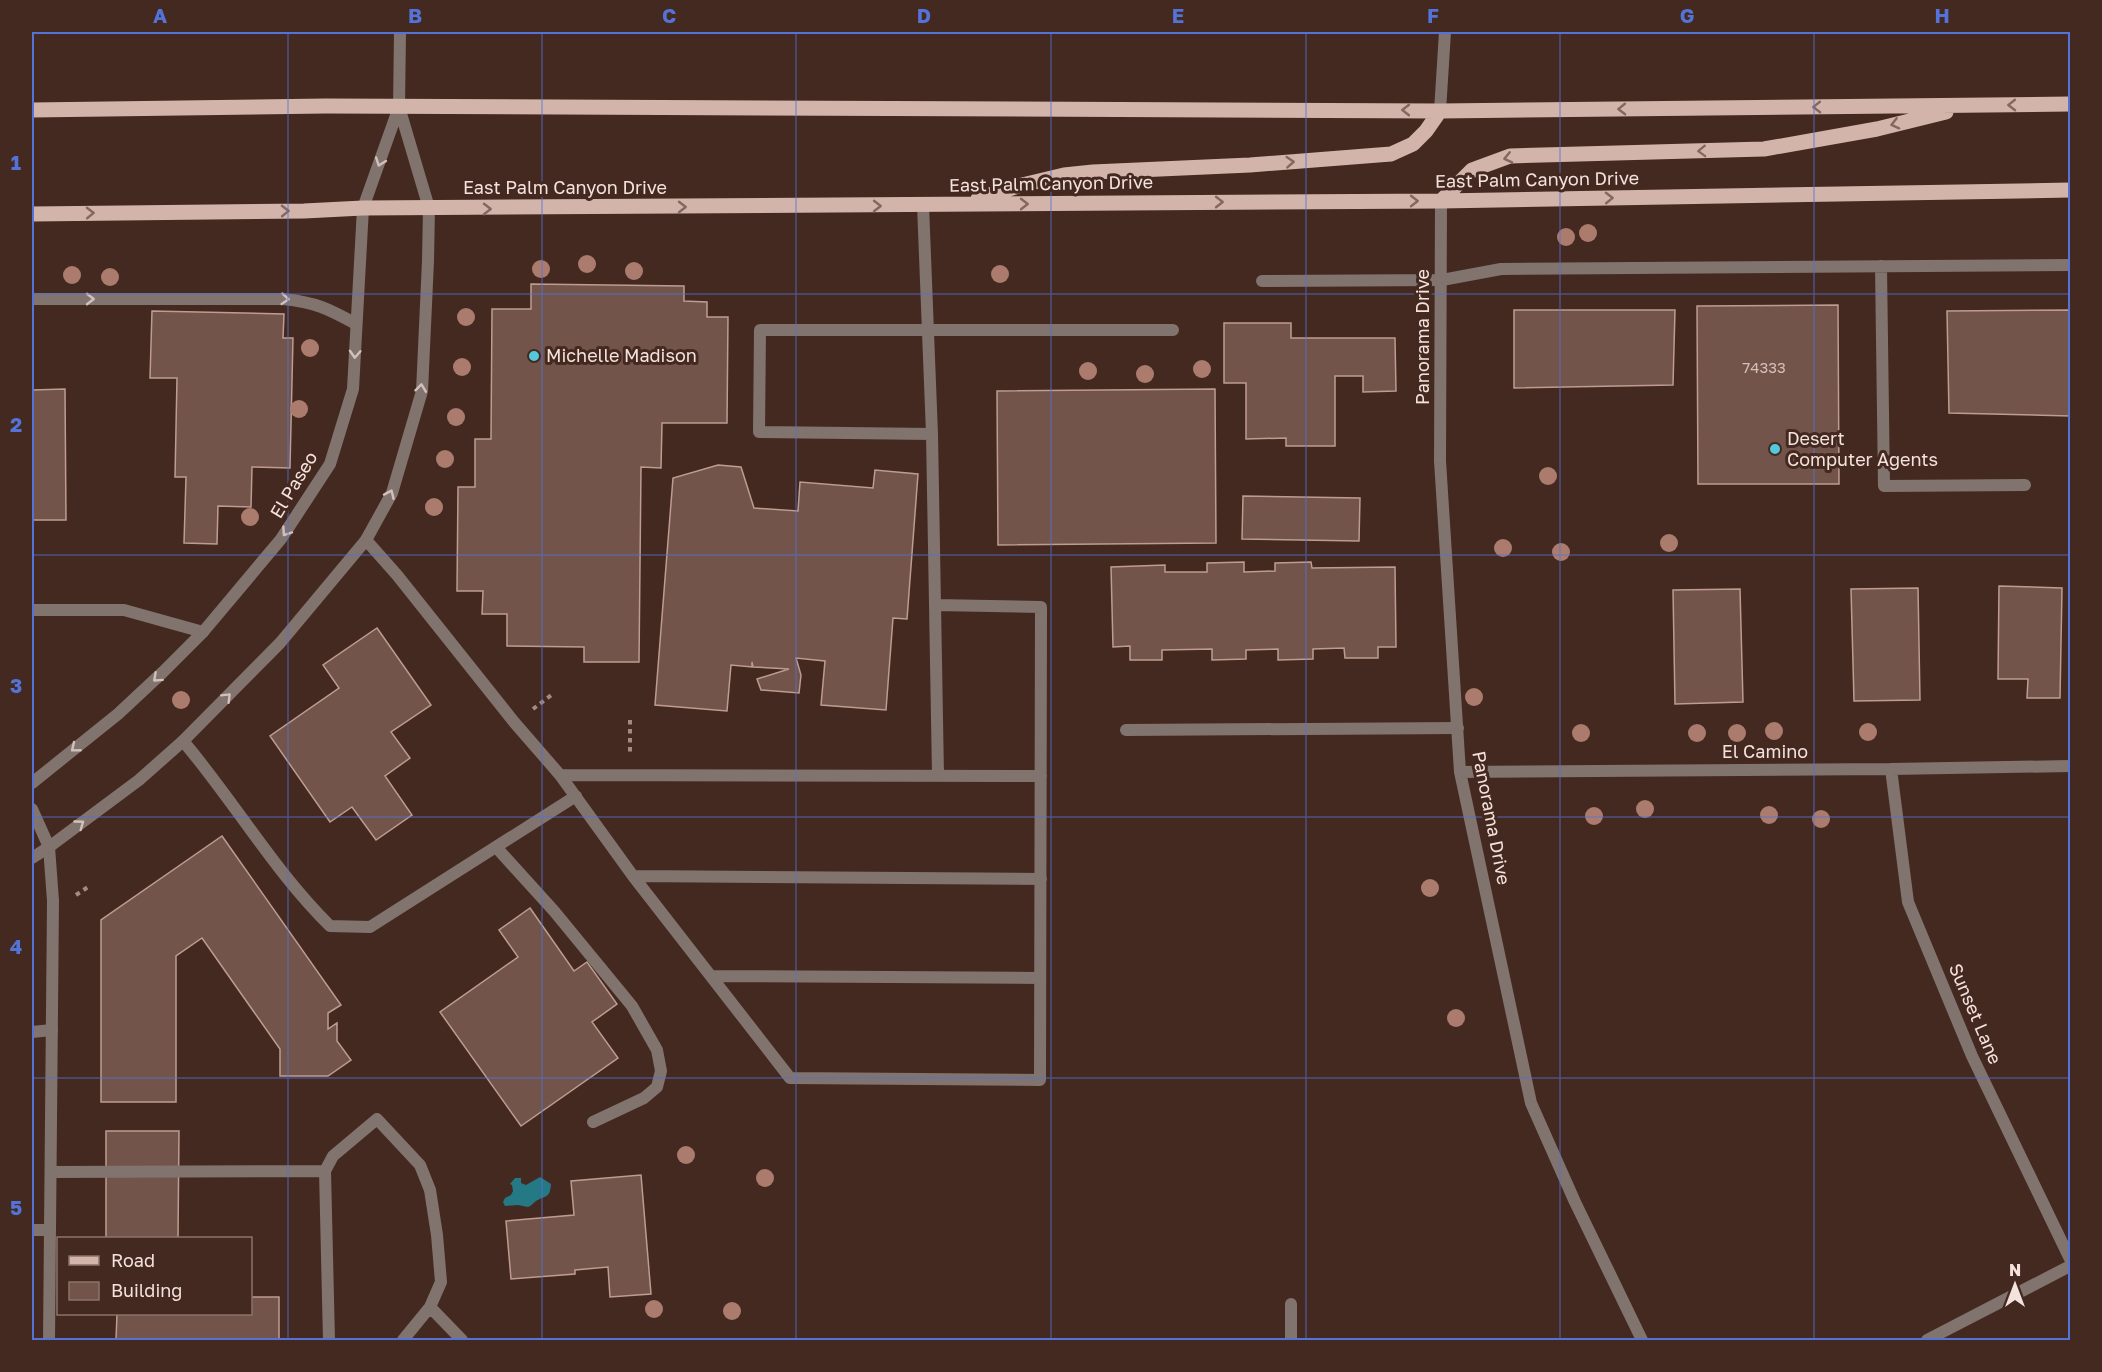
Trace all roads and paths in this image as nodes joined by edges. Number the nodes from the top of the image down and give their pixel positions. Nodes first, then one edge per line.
1 (400, 32) edge
2 (1445, 32) edge
3 (2070, 104) edge
4 (1972, 105) junction
5 (399, 107) junction
6 (32, 110) edge
7 (1440, 111) junction
8 (2070, 190) edge
9 (1441, 201) junction
10 (963, 204) junction
11 (923, 205) junction
12 (363, 208) junction
13 (429, 208) junction
14 (32, 214) edge
15 (2070, 265) edge
16 (1881, 266) junction
17 (1442, 280) junction
18 (1262, 281) dead end
19 (32, 299) edge
20 (356, 324) junction
21 (929, 330) junction
22 (1173, 330) dead end
23 (932, 434) junction
24 (2025, 485) dead end
25 (366, 540) junction
26 (935, 605) junction
27 (32, 610) edge
28 (203, 632) junction
29 (630, 720) dead end
30 (1458, 728) junction
31 (1126, 730) dead end
32 (183, 741) junction
33 (2070, 766) edge
34 (1891, 769) junction
35 (1460, 772) junction
36 (560, 775) junction
37 (630, 775) junction
38 (938, 775) junction
39 (1041, 776) junction
40 (32, 783) edge
41 (576, 796) junction
42 (32, 809) edge
43 (49, 847) junction
44 (496, 847) junction
45 (32, 858) edge
46 (633, 876) junction
47 (1041, 879) junction
48 (711, 976) junction
49 (1040, 978) junction
50 (52, 1030) junction
51 (32, 1032) edge
52 (593, 1122) dead end
53 (325, 1171) junction
54 (51, 1172) junction
55 (32, 1230) edge
56 (50, 1230) junction
57 (2070, 1259) edge
58 (2070, 1266) edge
59 (1291, 1304) dead end
60 (430, 1307) junction
61 (50, 1341) edge
62 (329, 1341) edge
63 (403, 1341) edge
64 (462, 1341) edge
65 (1291, 1341) edge
66 (1642, 1341) edge
67 (1927, 1341) edge

1 - 5 street
2 - 7 street
3 -> 4 main road
4 -> 7 main road
4 -> 9 main road
5 - 6 main road
7 -> 5 main road
5 -> 12 street, El Paseo
5 - 13 street
10 -> 7 main road
9 -> 8 main road, East Palm Canyon Drive
10 -> 9 main road, East Palm Canyon Drive
9 - 17 street, Panorama Drive
10 - 11 main road, East Palm Canyon Drive
13 -> 11 main road, East Palm Canyon Drive
11 - 21 street
12 - 13 main road, East Palm Canyon Drive
14 -> 12 main road, East Palm Canyon Drive
12 - 20 street, El Paseo
25 -> 13 street
15 - 16 street
16 - 17 street
16 - 24 street
17 - 18 street
17 - 30 street, Panorama Drive
19 -> 20 street
20 -> 28 street, El Paseo
21 - 22 street
21 - 23 street
21 - 23 street
23 - 26 street
32 -> 25 street
25 - 36 street
26 - 38 street
26 - 39 street
27 - 28 street
28 -> 40 street, El Paseo
29 - 37 path
30 - 31 street
30 - 35 street, Panorama Drive
43 -> 32 street
32 - 44 street
33 - 34 street, El Camino
34 - 35 street, El Camino
34 - 57 street, Sunset Lane
35 - 66 street, Panorama Drive
36 - 37 street
36 - 41 street
37 - 38 street
38 - 39 street
39 - 47 street
41 - 44 street
41 - 46 street
42 - 43 street
43 - 45 street
43 - 50 street
44 - 52 street
46 - 47 street
46 - 48 street
47 - 49 street
48 - 49 street
48 - 49 street
50 - 51 street
50 - 54 street
53 - 54 street
53 - 60 street
53 - 62 street
54 - 56 street
55 - 56 street
56 - 61 street
58 - 67 street
59 - 65 street
60 - 63 street
60 - 64 street

